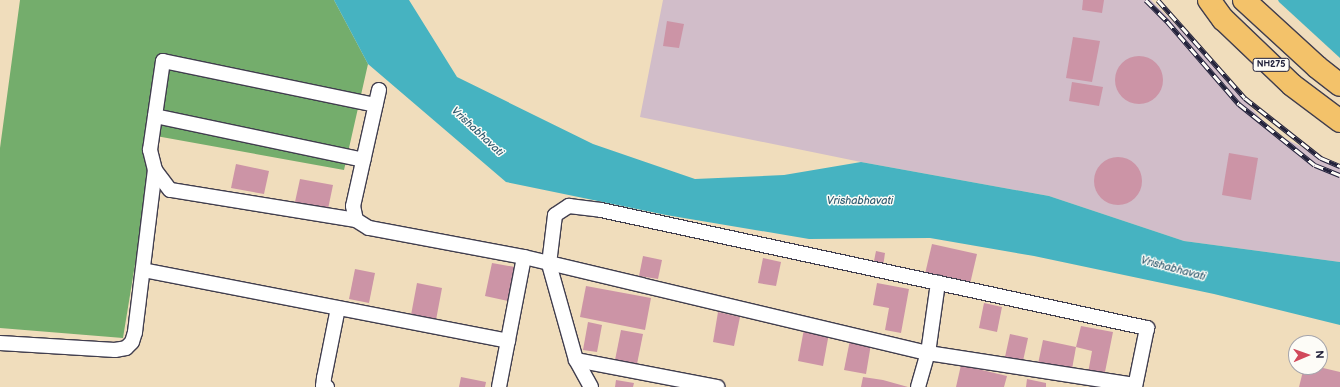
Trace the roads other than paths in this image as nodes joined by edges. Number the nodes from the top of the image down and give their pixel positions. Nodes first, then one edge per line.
1 (1209, 0) edge
2 (1244, 0) edge
3 (1340, 85) edge
4 (379, 90) dead end
5 (375, 105) junction
6 (155, 116) junction
7 (1340, 121) edge
8 (363, 160) junction
9 (155, 170) junction
10 (356, 220) junction
11 (524, 257) junction
12 (549, 264) junction
13 (143, 270) junction
14 (938, 283) junction
15 (338, 308) junction
16 (508, 341) junction
17 (0, 343) edge
18 (928, 353) junction
19 (576, 360) junction
20 (1135, 386) edge
21 (327, 387) edge
22 (499, 387) edge
23 (591, 387) edge
24 (717, 387) edge
25 (918, 387) edge

1 - 7 highway, NH275
2 - 3 highway, NH275
4 - 5 street
5 - 6 street
5 - 8 street
6 - 8 street
6 - 9 street
8 - 10 street
9 - 10 street
9 - 13 street
10 - 11 street
11 - 12 street
11 - 16 street
12 - 14 street
12 - 18 street
12 - 19 street
13 - 15 street
13 - 17 street
14 - 18 street
14 - 20 street
15 - 16 street
15 - 21 street
16 - 22 street
18 - 20 street
18 - 25 street
19 - 23 street
19 - 24 street

